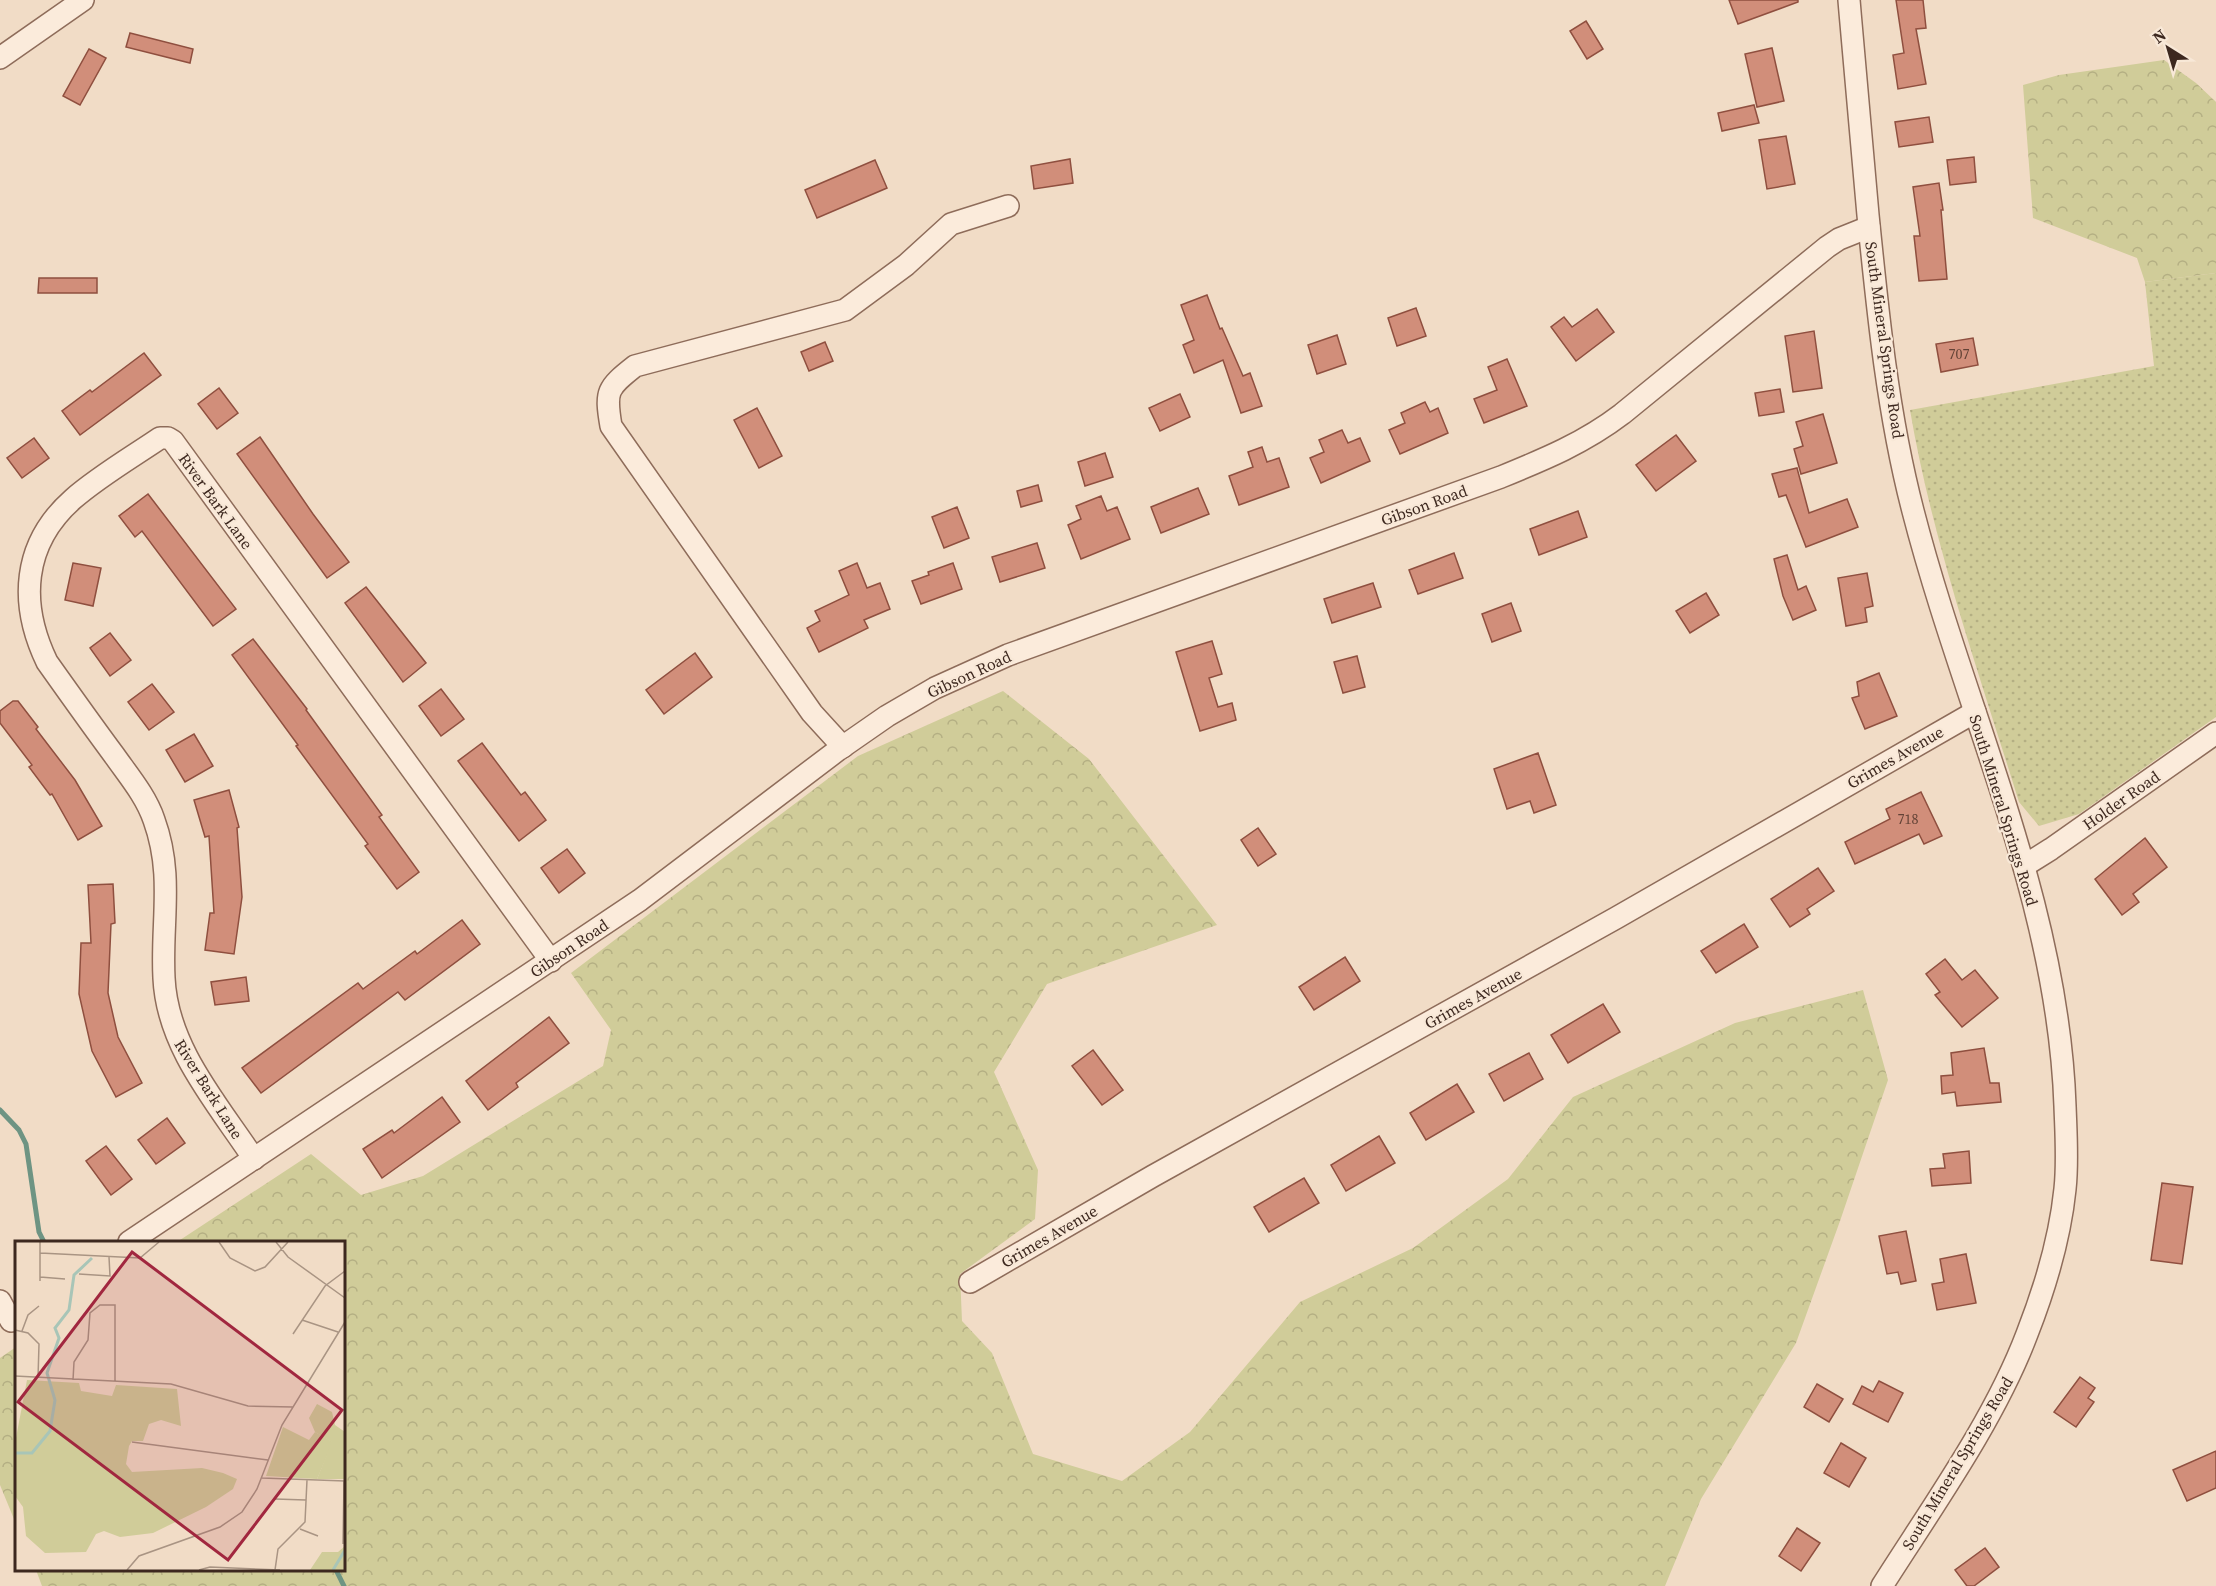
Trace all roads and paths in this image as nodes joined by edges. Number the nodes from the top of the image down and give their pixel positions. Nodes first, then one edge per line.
1 (83, 0) edge
2 (1849, 0) edge
3 (0, 58) edge
4 (1008, 206) dead end
5 (1869, 227) junction
6 (1975, 712) junction
7 (2216, 733) edge
8 (843, 747) junction
9 (2024, 866) junction
10 (551, 961) junction
11 (254, 1159) junction
12 (131, 1241) edge
13 (970, 1282) dead end
14 (0, 1301) edge
15 (9, 1322) edge
16 (1882, 1586) edge

1 - 3 street
2 - 5 street, South Mineral Springs Road
4 - 8 street
5 - 6 street, South Mineral Springs Road
5 - 8 street, Gibson Road
6 - 9 street, South Mineral Springs Road
6 - 13 street, Grimes Avenue
7 - 9 street, Holder Road
8 - 10 street, Gibson Road
9 - 16 street, South Mineral Springs Road
10 - 11 street, Gibson Road
10 - 11 street, River Bark Lane
11 - 12 street, Gibson Road
14 - 15 street

